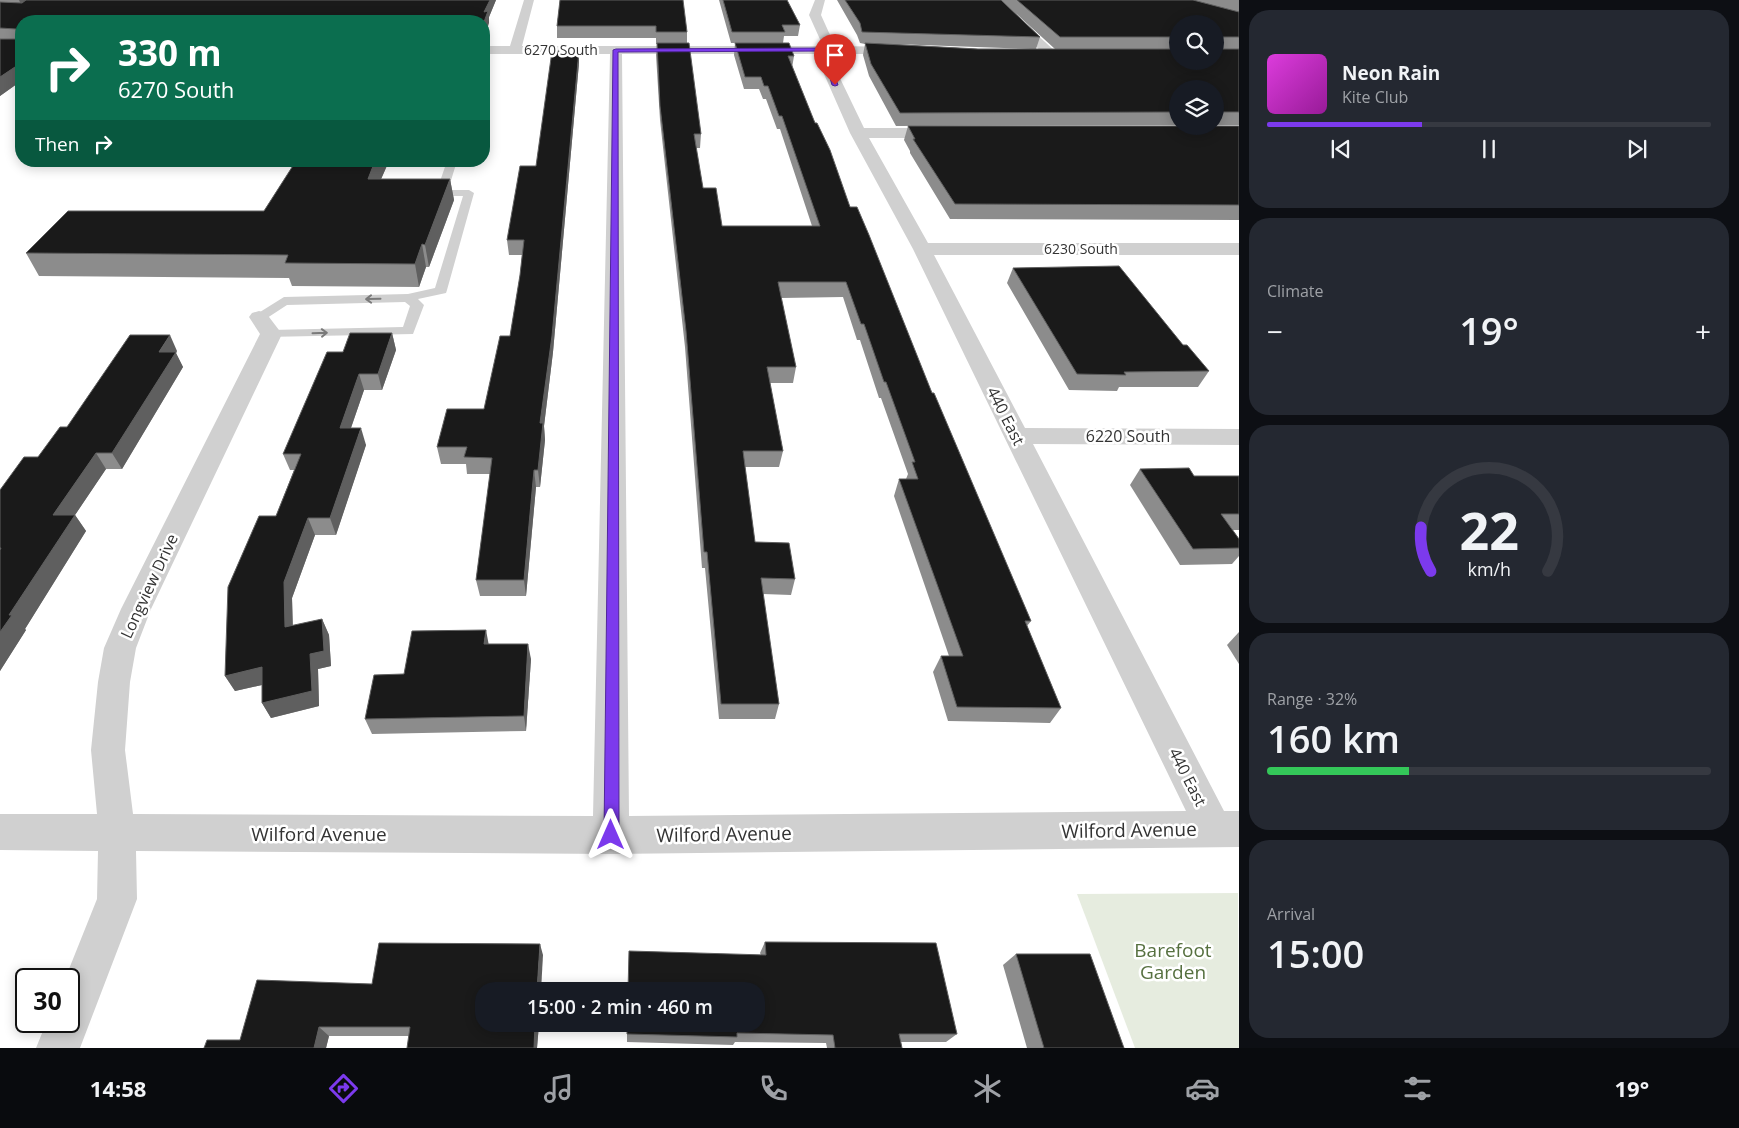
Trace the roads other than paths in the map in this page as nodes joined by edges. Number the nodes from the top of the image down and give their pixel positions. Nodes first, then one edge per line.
1 (529, 0) edge
2 (820, 0) edge
3 (993, 0) edge
4 (831, 49) junction
5 (490, 50) edge
6 (515, 50) junction
7 (616, 50) junction
8 (916, 51) edge
9 (1033, 55) edge
10 (858, 133) junction
11 (962, 133) edge
12 (450, 167) edge
13 (922, 249) junction
14 (1239, 249) edge
15 (408, 298) junction
16 (265, 326) junction
17 (1017, 436) junction
18 (1239, 436) edge
19 (1227, 829) edge
20 (0, 832) edge
21 (117, 834) junction
22 (611, 835) junction
23 (80, 993) edge
24 (64, 1033) edge
25 (58, 1048) edge

1 - 6 street
2 - 4 street, 440 East
3 - 9 street
4 - 7 street, 6270 South
4 - 8 street, 6270 South
4 - 10 street, 440 East
5 - 6 street, 6270 South
6 - 7 street, 6270 South
7 - 22 street
10 - 11 street
10 - 13 street, 440 East
12 - 15 lane
13 - 14 street, 6230 South
13 - 17 street, 440 East
15 -> 16 lane
16 -> 15 lane
16 - 21 street, Longview Drive
17 - 18 street, 6220 South
17 - 19 street, 440 East
19 - 22 street, Wilford Avenue
20 - 21 street, Wilford Avenue
21 - 22 street, Wilford Avenue
21 - 23 street, Longview Drive
24 - 25 street, Longview Drive

